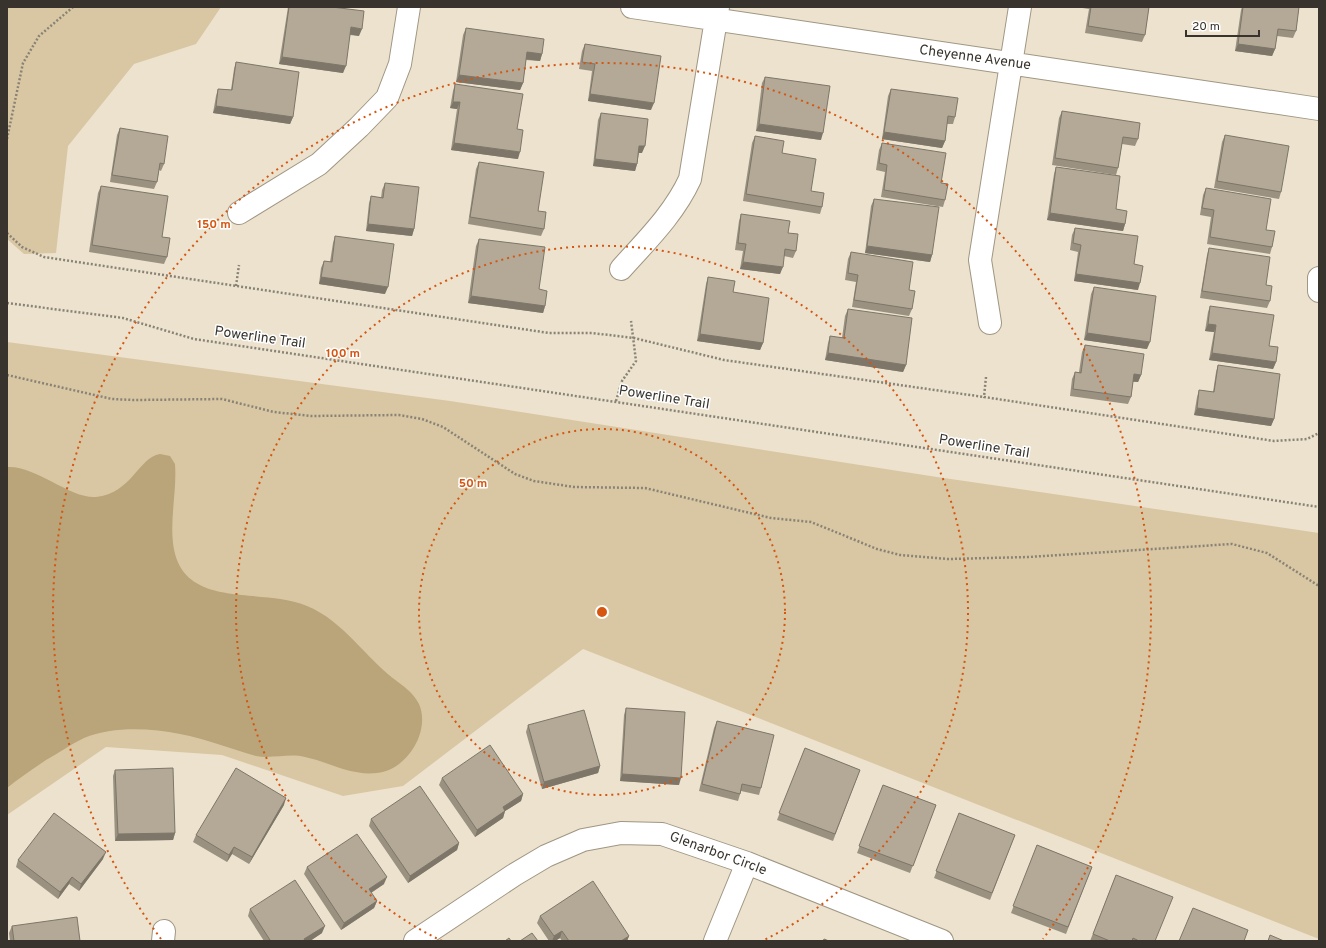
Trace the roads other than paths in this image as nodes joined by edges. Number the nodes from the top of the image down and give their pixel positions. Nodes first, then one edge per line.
1 (409, 7) edge
2 (632, 7) edge
3 (1020, 7) edge
4 (717, 13) edge
5 (1012, 63) junction
6 (1319, 109) edge
7 (239, 213) dead end
8 (620, 269) dead end
9 (1319, 278) edge
10 (1319, 291) edge
11 (990, 323) dead end
12 (747, 863) junction
13 (414, 941) edge
14 (715, 941) edge
15 (942, 941) edge

1 - 7 street
2 - 4 street, Cheyenne Avenue
3 - 5 street
4 - 5 street, Cheyenne Avenue
4 - 8 street
5 - 6 street, Cheyenne Avenue
5 - 11 street
9 - 10 street
12 - 13 street, Glenarbor Circle
12 - 14 street
12 - 15 street, Glenarbor Circle

